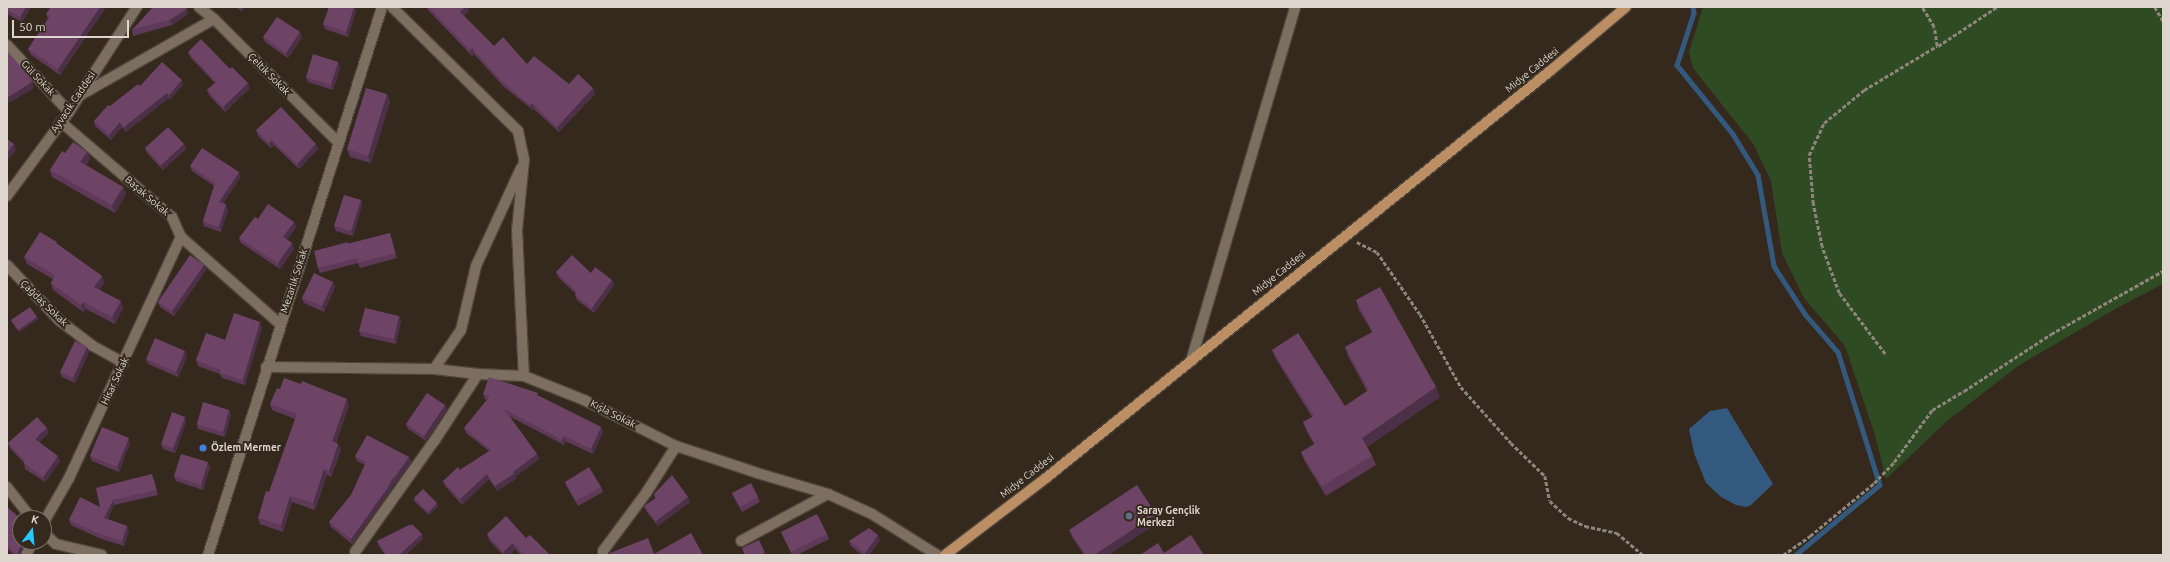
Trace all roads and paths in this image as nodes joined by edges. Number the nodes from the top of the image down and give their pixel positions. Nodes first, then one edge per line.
1 (137, 7) edge
2 (199, 7) edge
3 (382, 7) edge
4 (392, 7) edge
5 (1295, 7) edge
6 (1626, 7) edge
7 (1922, 7) edge
8 (1997, 7) edge
9 (2155, 7) edge
10 (214, 19) junction
11 (2163, 21) edge
12 (7, 45) edge
13 (1937, 46) junction
14 (77, 97) junction
15 (69, 112) junction
16 (61, 122) junction
17 (338, 142) junction
18 (524, 160) junction
19 (7, 196) edge
20 (1345, 235) junction
21 (181, 237) junction
22 (7, 265) edge
23 (2163, 271) edge
24 (280, 324) junction
25 (1885, 354) dead end
26 (1191, 361) junction
27 (124, 363) junction
28 (266, 368) junction
29 (434, 369) junction
30 (478, 374) junction
31 (524, 376) junction
32 (676, 446) junction
33 (7, 487) edge
34 (828, 494) junction
35 (25, 510) edge
36 (51, 510) edge
37 (52, 540) edge
38 (741, 541) dead end
39 (355, 552) dead end
40 (102, 555) edge
41 (208, 555) edge
42 (603, 555) edge
43 (937, 555) edge
44 (945, 555) edge
45 (1643, 555) edge
46 (1783, 555) edge

1 - 14 street, Ayvacık Caddesi
2 - 10 street, Çeltik Sokak
3 - 17 street, Mezarlık Sokak
4 - 18 street
5 - 26 street
6 - 20 main road, Midye Caddesi
7 - 13 path
8 - 13 path
9 - 11 path
10 - 14 street
10 - 17 street, Çeltik Sokak
12 - 15 street, Gül Sokak
13 - 25 path
14 - 15 street, Ayvacık Caddesi
15 - 16 street, Ayvacık Caddesi
16 - 19 street, Ayvacık Caddesi
16 - 21 street, Başak Sokak
17 - 24 street, Mezarlık Sokak
18 - 29 street
18 - 31 street
20 - 26 main road, Midye Caddesi
20 - 45 path
21 - 24 street, Başak Sokak
21 - 27 street, Hisar Sokak
22 - 27 street, Çağdaş Sokak
23 - 46 path
24 - 28 street, Mezarlık Sokak
26 - 44 main road, Midye Caddesi
27 - 36 street, Hisar Sokak
28 - 29 street, Kışla Sokak
28 - 41 street, Mezarlık Sokak
29 - 30 street, Kışla Sokak
30 - 31 street, Kışla Sokak
30 - 39 street
31 - 32 street, Kışla Sokak
32 - 34 street, Kışla Sokak
32 - 42 street
33 - 35 street
34 - 38 street
34 - 43 street, Kışla Sokak
37 - 40 street

